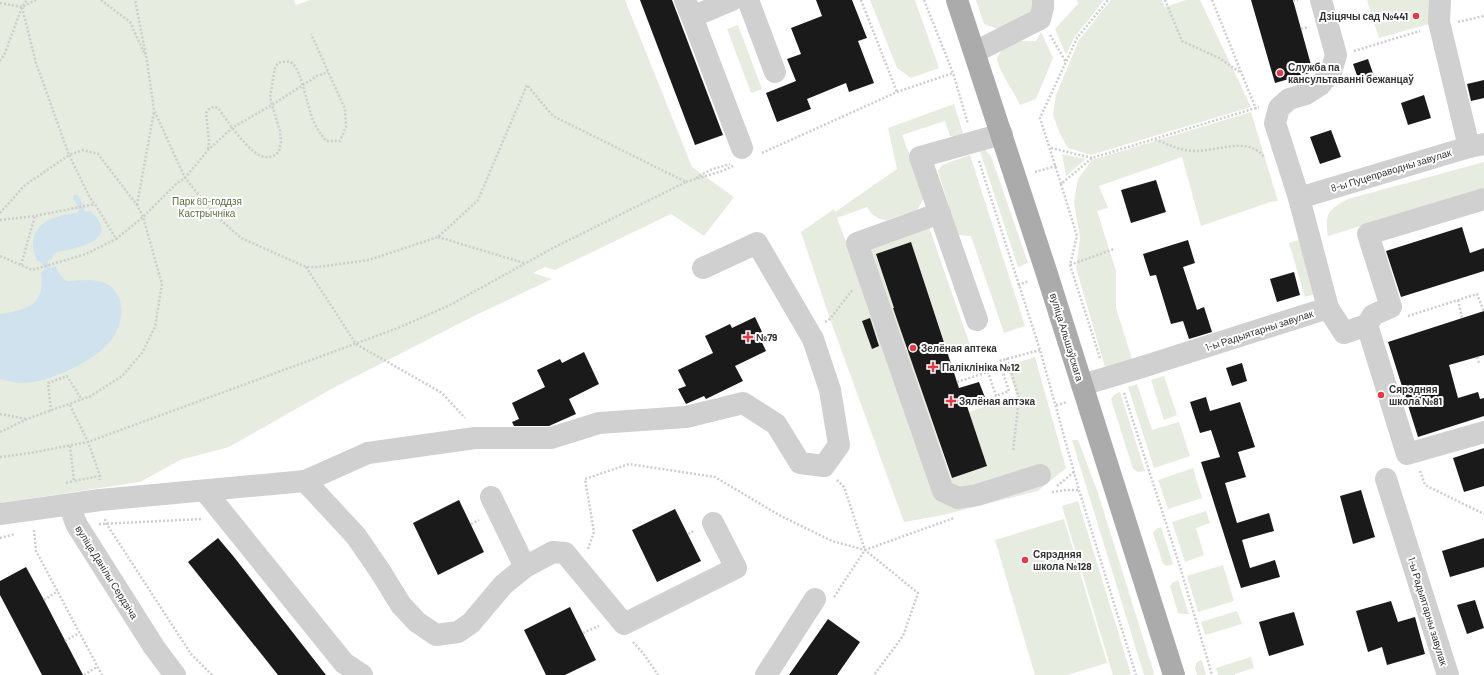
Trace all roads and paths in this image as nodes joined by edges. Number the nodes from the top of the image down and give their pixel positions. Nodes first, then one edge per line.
1 (27, 0) edge
2 (36, 0) edge
3 (101, 0) edge
4 (135, 0) edge
5 (732, 0) edge
6 (748, 0) edge
7 (861, 0) edge
8 (924, 0) edge
9 (957, 0) edge
10 (1108, 0) edge
11 (1165, 0) edge
12 (1212, 0) edge
13 (1298, 0) edge
14 (1321, 0) edge
15 (1440, 0) edge
16 (1293, 1) dead end
17 (0, 3) edge
18 (22, 7) junction
19 (689, 8) edge
20 (1041, 10) edge
21 (1422, 31) dead end
22 (311, 34) dead end
23 (1360, 50) dead end
24 (975, 52) junction
25 (0, 60) edge
26 (147, 61) junction
27 (1066, 62) junction
28 (328, 72) junction
29 (775, 72) dead end
30 (953, 73) junction
31 (1241, 73) junction
32 (302, 85) junction
33 (897, 92) junction
34 (272, 105) junction
35 (154, 110) junction
36 (232, 128) junction
37 (1002, 134) junction
38 (1154, 139) junction
39 (974, 142) junction
40 (1477, 145) edge
41 (1050, 148) junction
42 (208, 150) junction
43 (69, 155) junction
44 (745, 156) junction
45 (1092, 158) junction
46 (1268, 163) dead end
47 (185, 178) junction
48 (686, 182) junction
49 (1061, 184) junction
50 (1299, 198) junction
51 (1484, 199) edge
52 (95, 204) junction
53 (137, 205) junction
54 (0, 213) edge
55 (940, 213) junction
56 (36, 216) junction
57 (143, 217) junction
58 (0, 220) edge
59 (438, 237) junction
60 (116, 240) junction
61 (1114, 249) dead end
62 (0, 256) edge
63 (1090, 258) dead end
64 (524, 263) junction
65 (21, 265) junction
66 (306, 267) junction
67 (703, 268) dead end
68 (856, 286) dead end
69 (1458, 300) junction
70 (1328, 308) junction
71 (1484, 312) edge
72 (1407, 316) dead end
73 (1462, 318) dead end
74 (830, 320) dead end
75 (976, 320) dead end
76 (1367, 325) junction
77 (356, 344) junction
78 (1040, 350) junction
79 (1477, 357) dead end
80 (1007, 358) junction
81 (1479, 363) dead end
82 (1118, 374) junction
83 (957, 382) dead end
84 (1082, 385) junction
85 (82, 400) junction
86 (70, 405) junction
87 (51, 411) junction
88 (0, 414) edge
89 (27, 419) junction
90 (0, 432) edge
91 (1484, 432) edge
92 (483, 438) junction
93 (88, 442) junction
94 (70, 446) junction
95 (1013, 451) dead end
96 (0, 457) edge
97 (824, 466) junction
98 (1074, 472) junction
99 (100, 476) junction
100 (1386, 479) dead end
101 (305, 481) junction
102 (1045, 484) joint
103 (1066, 490) dead end
104 (1079, 490) junction
105 (206, 491) junction
106 (491, 497) dead end
107 (100, 500) junction
108 (70, 505) junction
109 (0, 514) edge
110 (226, 517) junction
111 (947, 520) dead end
112 (106, 523) junction
113 (713, 523) dead end
114 (78, 527) junction
115 (28, 531) dead end
116 (21, 532) dead end
117 (0, 538) edge
118 (865, 550) junction
119 (525, 566) junction
120 (579, 571) junction
121 (58, 591) junction
122 (816, 599) dead end
123 (44, 600) dead end
124 (604, 623) dead end
125 (80, 633) junction
126 (583, 633) dead end
127 (65, 640) dead end
128 (98, 667) junction
129 (84, 675) edge
130 (102, 675) edge
131 (175, 675) edge
132 (212, 675) edge
133 (362, 675) edge
134 (766, 675) edge
135 (874, 675) edge
136 (1136, 675) edge
137 (1174, 675) edge
138 (1212, 675) edge
139 (1448, 675) edge

1 - 18 path
2 - 18 path
3 - 26 path
4 - 26 path
5 - 19 street
6 - 29 street
7 - 33 path
8 - 30 path
9 - 24 main road, вуліца Альшэўскага
10 - 27 path
11 - 31 path
12 - 31 path
13 - 16 path
14 - 50 street
15 - 40 street
17 - 18 path
18 - 25 path
18 - 43 path
19 - 44 street
20 - 24 street
20 - 27 path
21 - 23 path
22 - 28 path
24 - 37 main road, вуліца Альшэўскага
26 - 35 path
27 - 41 path
28 - 32 path
28 - 32 path
30 - 33 path
30 - 39 path
31 - 38 path
32 - 34 path
32 - 34 path
33 - 44 path
34 - 36 path
34 - 36 path
35 - 47 path
35 - 53 path
36 - 42 path
36 - 42 path
37 - 39 street
37 - 84 main road, вуліца Альшэўскага
38 - 45 path
38 - 46 path
39 - 55 street
39 - 78 path
40 - 50 street, 8-ы Пуцеправодны завулак
41 - 45 path
41 - 49 path
42 - 47 path
43 - 52 path
43 - 53 path
43 - 54 path
44 - 48 path
44 - 48 path
45 - 49 path
47 - 57 path
47 - 66 path
48 - 59 path
48 - 64 path
49 - 82 path
50 - 70 street
51 - 76 street
52 - 56 path
52 - 60 path
53 - 57 path
55 - 75 street
55 - 102 street
56 - 58 path
56 - 65 path
57 - 60 path
57 - 85 path
59 - 64 path
59 - 66 path
60 - 65 path
61 - 63 path
62 - 65 path
64 - 77 path
66 - 77 path
67 - 97 street
68 - 74 path
69 - 71 path
69 - 72 path
69 - 73 path
70 - 76 street
70 - 82 street, 1-ы Радыятарны завулак
76 - 91 street
77 - 92 path
77 - 93 path
78 - 80 path
78 - 98 path
79 - 81 path
80 - 83 path
80 - 95 path
82 - 84 street, 1-ы Радыятарны завулак
82 - 138 path
84 - 137 main road, вуліца Альшэўскага
85 - 86 path
85 - 87 path
86 - 87 path
86 - 93 path
87 - 89 path
88 - 89 path
89 - 90 path
92 - 97 street
92 - 101 street
93 - 94 path
93 - 99 path
94 - 96 path
94 - 99 path
97 - 118 path
98 - 102 path
98 - 104 path
99 - 107 path
100 - 139 street, 1-ы Радыятарны завулак
101 - 105 street
101 - 119 street
103 - 104 path
104 - 136 path
105 - 107 street
105 - 110 street
106 - 119 street
107 - 108 street
107 - 112 path
108 - 109 street
108 - 114 street, вуліца Данілы Сердзіча
110 - 112 path
110 - 133 street
111 - 118 path
112 - 114 path
112 - 132 path
113 - 120 street
114 - 131 street, вуліца Данілы Сердзіча
115 - 121 path
116 - 117 path
118 - 120 path
118 - 135 path
119 - 120 street
121 - 123 path
121 - 125 path
122 - 134 street
124 - 126 path
125 - 127 path
125 - 128 path
128 - 129 path
128 - 130 path

